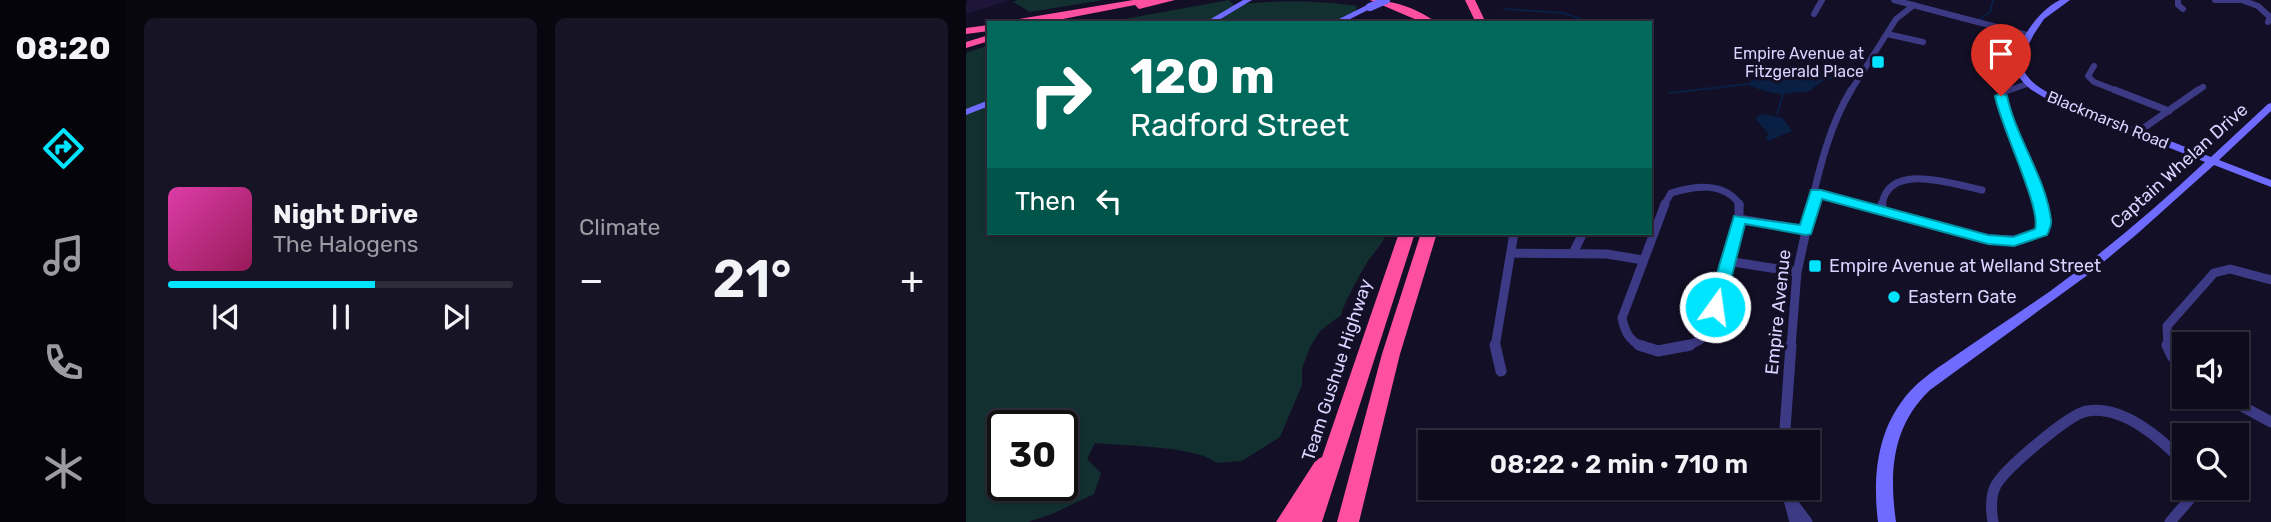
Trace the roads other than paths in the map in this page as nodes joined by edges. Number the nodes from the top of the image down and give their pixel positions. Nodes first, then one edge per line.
1 (1148, 0) edge
2 (1170, 0) edge
3 (1248, 0) edge
4 (1386, 0) edge
5 (1395, 0) edge
6 (1470, 0) edge
7 (1822, 0) edge
8 (1894, 0) edge
9 (2066, 0) edge
10 (2178, 0) edge
11 (2215, 0) edge
12 (2245, 1) edge
13 (1373, 4) edge
14 (1913, 5) junction
15 (1109, 8) junction
16 (2183, 9) dead end
17 (1814, 14) dead end
18 (1015, 21) edge
19 (1036, 21) edge
20 (1059, 21) edge
21 (1211, 21) edge
22 (1339, 21) edge
23 (1428, 21) edge
24 (1441, 21) edge
25 (1480, 21) edge
26 (2268, 22) dead end
27 (987, 28) edge
28 (966, 31) edge
29 (1887, 34) junction
30 (2027, 35) junction
31 (987, 39) edge
32 (1923, 42) dead end
33 (966, 44) edge
34 (2094, 66) dead end
35 (2027, 84) junction
36 (2203, 87) dead end
37 (987, 104) edge
38 (2271, 106) edge
39 (2169, 111) junction
40 (966, 112) edge
41 (2271, 116) edge
42 (2138, 132) junction
43 (2234, 141) junction
44 (2172, 147) junction
45 (2212, 162) junction
46 (2195, 176) junction
47 (2257, 179) junction
48 (2271, 184) edge
49 (1982, 190) dead end
50 (1816, 193) junction
51 (1881, 211) junction
52 (1739, 219) junction
53 (1806, 230) junction
54 (1406, 235) edge
55 (1428, 235) edge
56 (1514, 235) edge
57 (1582, 235) edge
58 (1511, 253) junction
59 (1573, 253) junction
60 (1643, 260) junction
61 (1727, 261) junction
62 (1797, 272) junction
63 (2271, 280) edge
64 (2172, 356) edge
65 (1501, 371) dead end
66 (2247, 409) edge
67 (2271, 422) edge
68 (1785, 430) edge
69 (1336, 446) junction
70 (2172, 451) edge
71 (1789, 500) edge
72 (1792, 500) edge
73 (2189, 500) edge
74 (1884, 518) edge
75 (1287, 522) edge
76 (1311, 522) edge
77 (1350, 522) edge
78 (1795, 522) edge
79 (1807, 522) edge
80 (1993, 522) edge
81 (2170, 522) edge

1 - 15 highway
2 - 20 highway
3 - 21 main road
4 - 13 main road, bridge
5 - 24 highway
6 - 25 highway
7 - 17 street
8 - 14 street
9 - 30 street, Blackmarsh Road
10 - 16 street
11 - 12 street
12 - 26 street
13 - 22 main road
13 - 23 highway
14 - 29 street, Empire Avenue
14 - 30 street
15 - 18 highway
15 - 19 highway
27 - 28 highway
29 - 32 street
29 - 50 street, Empire Avenue
30 - 35 main road, Blackmarsh Road
31 - 33 highway
34 - 39 street
35 - 42 main road, Blackmarsh Road
35 - 51 street
36 - 39 street
37 - 40 main road
38 - 43 main road, Captain Whelan Drive
39 - 42 street
41 - 43 main road
42 - 44 main road, Blackmarsh Road
43 - 44 main road
43 - 45 main road, Captain Whelan Drive
43 - 47 main road
44 - 45 main road, Blackmarsh Road
44 - 46 main road
45 - 46 main road, Captain Whelan Drive
45 - 47 main road, Blackmarsh Road
46 - 47 main road
46 - 74 main road, Captain Whelan Drive
47 - 48 main road
49 - 51 street
50 - 51 street
50 - 53 street, Empire Avenue
52 - 53 street
52 - 60 street
52 - 61 street
53 - 62 street, Empire Avenue
54 - 69 highway, Team Gushue Highway
55 - 77 highway
56 - 58 street
57 - 59 street
58 - 59 street
58 - 65 street
59 - 60 street
60 - 61 street
61 - 62 street
62 - 68 street, Empire Avenue
63 - 64 street
66 - 67 street
69 - 75 highway
69 - 76 highway, Team Gushue Highway
70 - 80 street
71 - 78 street
72 - 79 street
73 - 81 street

